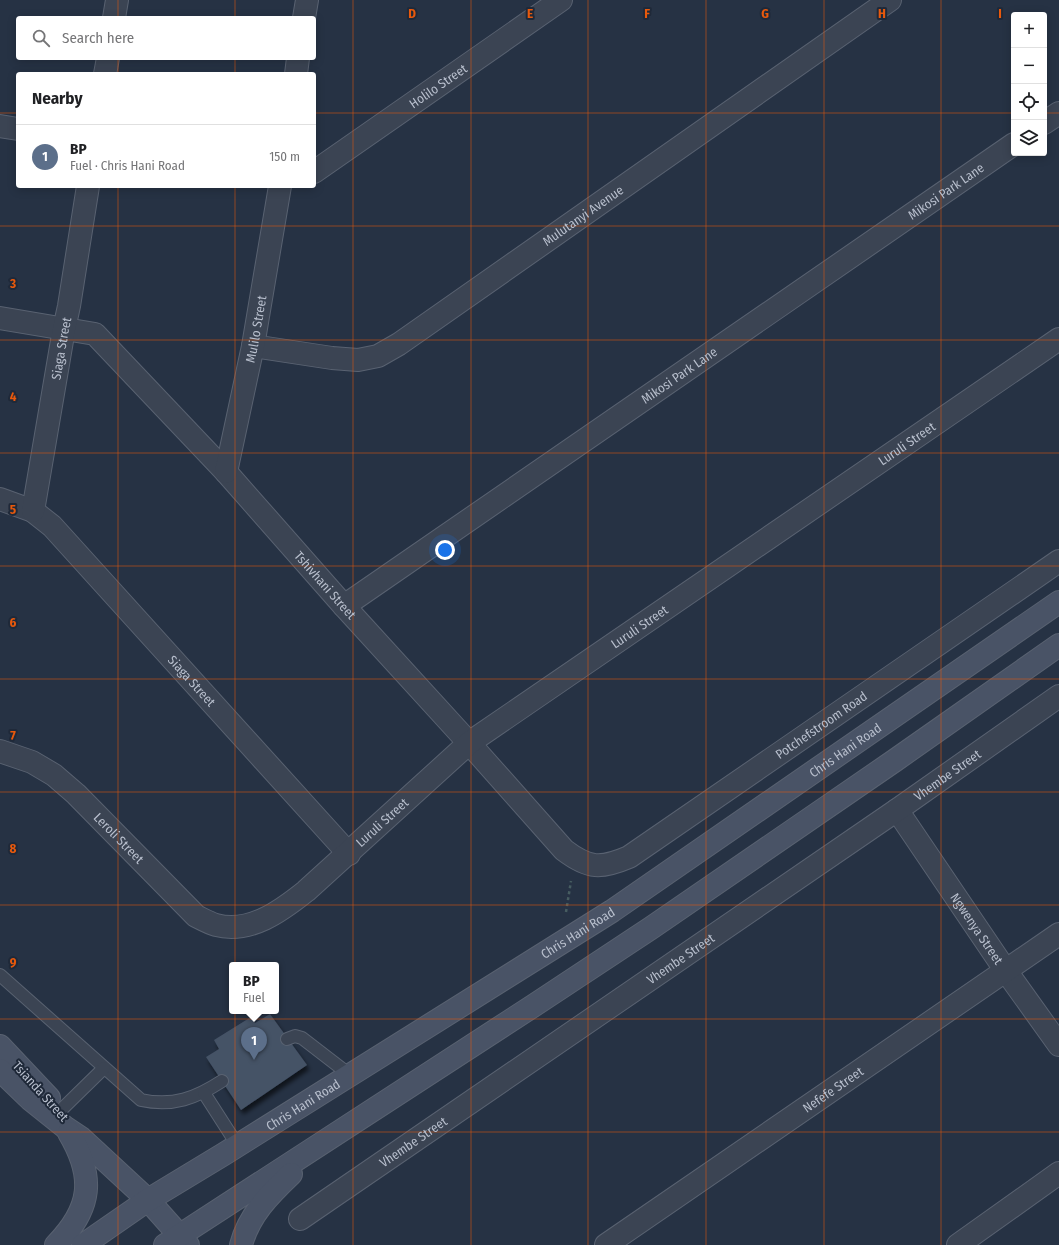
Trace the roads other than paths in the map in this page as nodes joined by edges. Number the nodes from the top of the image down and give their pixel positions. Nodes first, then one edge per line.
1 (116, 0) edge
2 (307, 0) edge
3 (561, 0) edge
4 (890, 0) edge
5 (114, 16) edge
6 (304, 16) edge
7 (108, 60) edge
8 (298, 60) edge
9 (105, 72) edge
10 (296, 72) edge
11 (1059, 113) edge
12 (1047, 121) edge
13 (0, 126) edge
14 (16, 129) edge
15 (1011, 146) edge
16 (316, 171) edge
17 (88, 188) edge
18 (284, 190) edge
19 (0, 318) edge
20 (64, 329) junction
21 (1059, 339) edge
22 (253, 346) junction
23 (226, 472) junction
24 (0, 499) edge
25 (33, 511) junction
26 (1059, 561) edge
27 (1059, 602) edge
28 (344, 606) junction
29 (1059, 645) edge
30 (1059, 696) edge
31 (469, 743) junction
32 (0, 751) edge
33 (896, 810) junction
34 (349, 854) junction
35 (575, 859) joint
36 (234, 927) joint
37 (1059, 934) edge
38 (1006, 970) junction
39 (0, 975) edge
40 (287, 1039) dead end
41 (1059, 1045) edge
42 (0, 1046) edge
43 (104, 1068) junction
44 (0, 1070) edge
45 (350, 1075) junction
46 (222, 1081) dead end
47 (204, 1093) junction
48 (69, 1126) junction
49 (321, 1144) junction
50 (238, 1146) junction
51 (1059, 1173) edge
52 (148, 1200) junction
53 (300, 1219) dead end
54 (178, 1242) edge
55 (56, 1245) edge
56 (83, 1245) edge
57 (241, 1245) edge
58 (606, 1245) edge
59 (958, 1245) edge

1 - 5 street
2 - 6 street
3 - 16 street, Holilo Street
4 - 22 street, Mulutanyi Avenue
7 - 9 street
8 - 10 street
11 - 12 street
13 - 14 street
15 - 28 street, Mikosi Park Lane
17 - 20 street, Siaga Street
18 - 22 street, Mulilo Street
19 - 20 street, Tshivhani Street
20 - 23 street, Tshivhani Street
20 - 25 street, Siaga Street
21 - 31 street, Luruli Street
22 - 23 street, Mulilo Street
23 - 28 street, Tshivhani Street
24 - 25 street, Siaga Street
25 - 34 street, Siaga Street
26 - 35 street, Potchefstroom Road
27 - 45 main road, Chris Hani Road
28 - 31 street, Tshivhani Street
29 - 49 main road
30 - 33 street, Vhembe Street
31 - 34 street, Luruli Street
31 - 35 street, Tshivhani Street
32 - 36 street, Leroli Street
33 - 38 street, Ngwenya Street
33 - 53 street, Vhembe Street
34 - 36 street, Luruli Street
37 - 38 street, Nefefe Street
38 - 41 street, Ngwenya Street
38 - 58 street, Nefefe Street
39 - 43 lane
40 - 45 lane
42 - 48 main road, Tsianda Street
43 - 47 lane
43 - 48 lane
44 - 48 main road, Tsianda Street
45 - 50 main road, Chris Hani Road
46 - 47 lane
47 - 50 lane
48 - 52 main road, Tsianda Street
48 - 55 main road
49 - 54 main road
49 - 57 main road
50 - 52 main road, Chris Hani Road
51 - 59 street
52 - 54 main road, Tsianda Street
52 - 56 main road, Chris Hani Road

